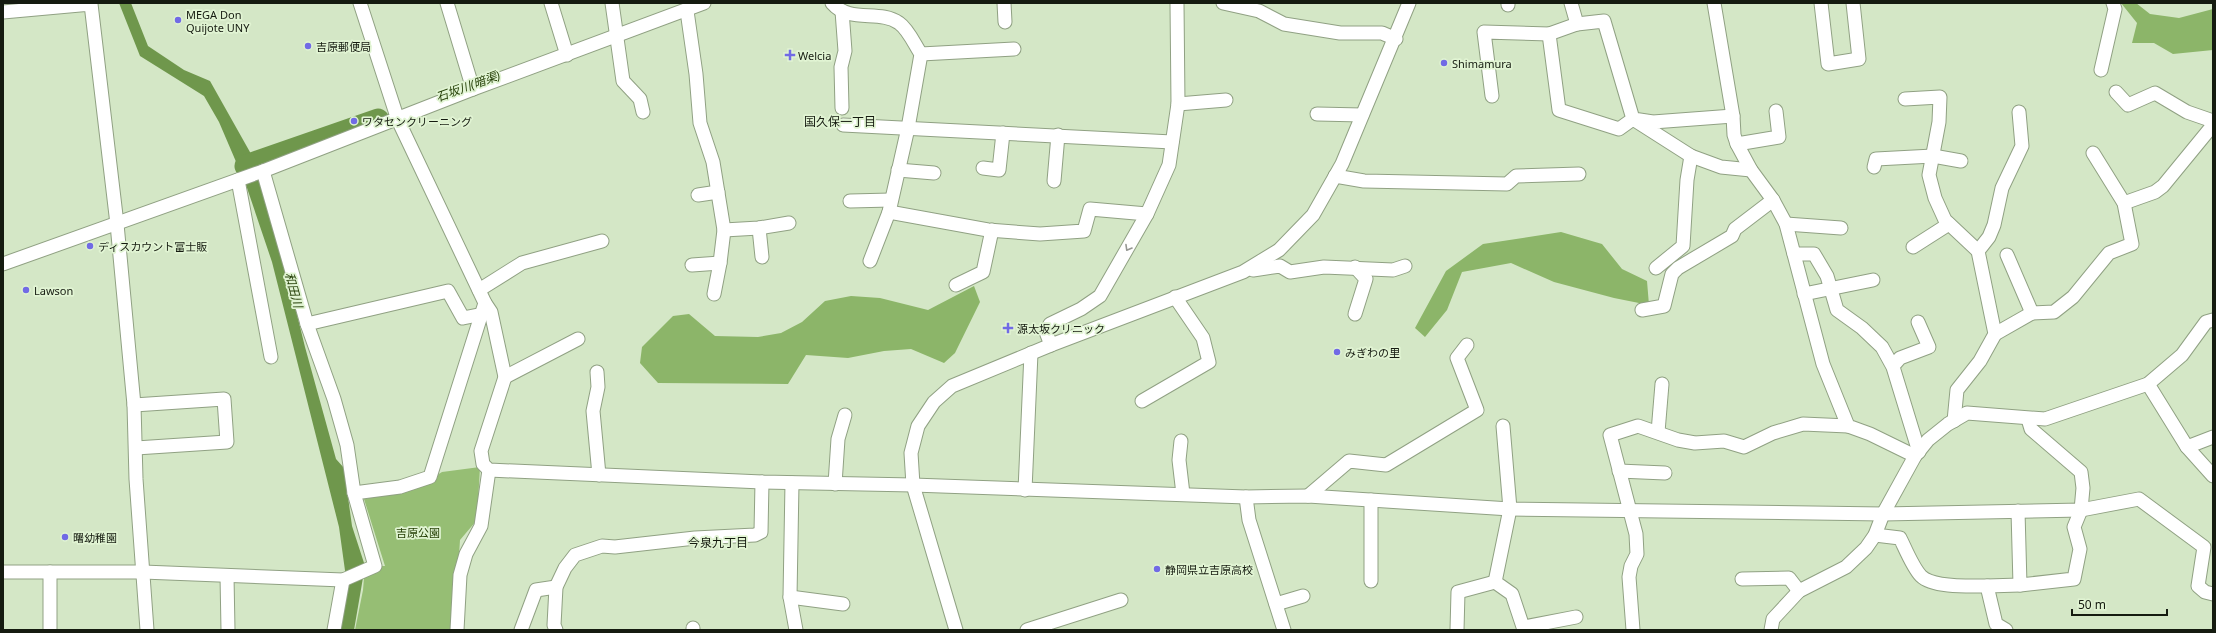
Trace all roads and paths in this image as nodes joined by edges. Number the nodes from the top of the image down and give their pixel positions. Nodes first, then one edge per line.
1 (360, 3) edge
2 (447, 3) edge
3 (551, 3) edge
4 (612, 3) edge
5 (704, 3) edge
6 (1004, 3) edge
7 (1177, 3) edge
8 (1223, 3) edge
9 (1409, 3) edge
10 (1571, 3) edge
11 (1714, 3) edge
12 (1821, 3) edge
13 (1853, 3) edge
14 (2113, 3) edge
15 (63, 5) edge
16 (837, 7) edge
17 (687, 11) junction
18 (3, 12) edge
19 (1005, 22) dead end
20 (1577, 24) junction
21 (615, 31) junction
22 (1549, 34) junction
23 (1396, 39) junction
24 (1014, 48) dead end
25 (566, 51) junction
26 (920, 54) junction
27 (2101, 70) dead end
28 (472, 85) junction
29 (2116, 92) dead end
30 (1492, 96) dead end
31 (1905, 99) dead end
32 (1226, 100) dead end
33 (1178, 104) junction
34 (842, 108) dead end
35 (1776, 111) dead end
36 (643, 112) dead end
37 (2020, 112) dead end
38 (1317, 114) dead end
39 (1362, 115) junction
40 (1733, 116) junction
41 (397, 118) junction
42 (1633, 118) junction
43 (2213, 121) edge
44 (843, 125) dead end
45 (2213, 125) edge
46 (908, 128) junction
47 (1003, 133) junction
48 (1058, 135) junction
49 (1172, 142) junction
50 (1737, 144) junction
51 (2093, 153) dead end
52 (1691, 156) junction
53 (1933, 156) junction
54 (1961, 161) dead end
55 (1874, 167) dead end
56 (983, 168) dead end
57 (898, 170) junction
58 (1751, 170) junction
59 (263, 171) junction
60 (934, 174) dead end
61 (1579, 174) dead end
62 (1335, 176) junction
63 (238, 180) junction
64 (1054, 181) dead end
65 (718, 192) junction
66 (698, 195) dead end
67 (1773, 200) junction
68 (850, 201) dead end
69 (2124, 203) junction
70 (890, 206) junction
71 (1147, 214) junction
72 (789, 223) dead end
73 (117, 224) junction
74 (1786, 224) junction
75 (1949, 224) junction
76 (759, 228) junction
77 (1842, 228) dead end
78 (724, 230) junction
79 (992, 230) junction
80 (602, 241) dead end
81 (1913, 247) dead end
82 (1978, 251) junction
83 (1794, 254) junction
84 (2007, 255) dead end
85 (762, 257) dead end
86 (870, 261) dead end
87 (720, 263) junction
88 (3, 264) edge
89 (692, 265) dead end
90 (1405, 266) dead end
91 (1355, 267) junction
92 (1656, 268) dead end
93 (1243, 272) junction
94 (1873, 280) dead end
95 (956, 285) dead end
96 (1830, 289) junction
97 (479, 290) junction
98 (714, 294) dead end
99 (1804, 294) junction
100 (1175, 297) junction
101 (484, 309) junction
102 (1642, 310) dead end
103 (2032, 313) junction
104 (1355, 314) dead end
105 (2213, 320) edge
106 (1918, 322) dead end
107 (307, 324) junction
108 (1995, 334) junction
109 (578, 339) dead end
110 (1051, 345) junction
111 (1467, 345) dead end
112 (1031, 353) junction
113 (271, 357) dead end
114 (1893, 366) junction
115 (597, 372) dead end
116 (505, 377) junction
117 (1662, 384) dead end
118 (2148, 384) junction
119 (1142, 401) dead end
120 (134, 405) junction
121 (844, 415) dead end
122 (2028, 419) junction
123 (1954, 421) junction
124 (1503, 426) dead end
125 (1848, 426) junction
126 (1658, 432) junction
127 (2213, 438) edge
128 (1181, 442) dead end
129 (2187, 447) junction
130 (136, 448) junction
131 (1917, 454) junction
132 (489, 470) junction
133 (1618, 472) junction
134 (1665, 473) dead end
135 (599, 475) junction
136 (2213, 476) edge
137 (762, 482) junction
138 (792, 483) junction
139 (836, 484) junction
140 (913, 485) junction
141 (1025, 490) junction
142 (354, 493) junction
143 (1183, 494) junction
144 (1308, 496) junction
145 (1246, 497) junction
146 (1371, 500) junction
147 (1510, 509) junction
148 (2081, 510) junction
149 (1630, 511) junction
150 (2018, 512) junction
151 (1883, 514) junction
152 (1875, 535) junction
153 (3, 572) edge
154 (50, 572) junction
155 (143, 572) junction
156 (227, 576) junction
157 (1742, 579) dead end
158 (343, 580) junction
159 (1371, 581) dead end
160 (1495, 582) junction
161 (2020, 585) junction
162 (556, 586) junction
163 (1987, 586) junction
164 (1798, 591) junction
165 (2213, 594) edge
166 (1303, 596) dead end
167 (790, 597) junction
168 (1121, 600) dead end
169 (843, 604) dead end
170 (1276, 604) junction
171 (1576, 617) dead end
172 (1524, 629) edge
173 (50, 630) edge
174 (147, 630) edge
175 (228, 630) edge
176 (334, 630) edge
177 (457, 630) edge
178 (521, 630) edge
179 (556, 630) edge
180 (796, 630) edge
181 (956, 630) edge
182 (1027, 630) edge
183 (1284, 630) edge
184 (1457, 630) edge
185 (1632, 630) edge
186 (1771, 630) edge
187 (2006, 630) edge

1 - 41 street
2 - 28 street
3 - 25 street
4 - 21 street
5 - 17 street
6 - 19 street
7 - 33 street
8 - 23 street
9 - 23 street
10 - 20 street
11 - 40 street
12 - 13 street
14 - 27 street
15 - 18 street
15 - 73 street
16 - 26 street
16 - 34 street
17 - 21 street
17 - 65 street
20 - 22 street
20 - 42 street
21 - 25 street
21 - 36 street
22 - 30 street
22 - 42 street
23 - 39 street
24 - 26 street
25 - 28 street
26 - 46 street
28 - 41 street
29 - 43 street
31 - 53 street
32 - 33 street
33 - 49 street
35 - 50 street
37 - 82 street
38 - 39 street
39 - 62 street
40 - 42 street
40 - 50 street
41 - 59 street
41 - 97 street
42 - 52 street
44 - 46 street
45 - 69 street
46 - 47 street
46 - 57 street
47 - 48 street
47 - 56 street
48 - 49 street
48 - 64 street
49 - 71 street
50 - 58 street
51 - 69 street
52 - 58 street
52 - 92 street
53 - 54 street
53 - 55 street
53 - 75 street
57 - 60 street
57 - 70 street
58 - 67 street
59 - 63 street
59 - 107 street
61 - 62 street
62 - 93 street
63 - 73 street
63 - 113 street
65 - 66 street
65 - 78 street
67 - 74 street
67 - 102 street
68 - 70 street
69 - 103 street
70 - 79 street
70 - 86 street
71 - 79 street
71 -> 110 street
72 - 76 street
73 - 88 street
73 - 120 street
74 - 77 street
74 - 83 street
75 - 81 street
75 - 82 street
76 - 78 street
76 - 85 street
78 - 87 street
79 - 95 street
80 - 97 street
82 - 108 street
83 - 96 street
83 - 99 street
84 - 103 street
87 - 89 street
87 - 98 street
90 - 91 street
91 - 93 street
91 - 104 street
93 - 100 street
94 - 96 street
96 - 99 street
96 - 114 street
97 - 101 street
99 - 125 street
100 - 110 street
100 - 119 street
101 - 107 street
101 - 116 street
101 - 142 street
103 - 108 street
105 - 118 street
106 - 114 street
107 - 142 street
108 - 123 street
109 - 116 street
110 - 112 street
111 - 144 street
112 - 140 street
112 - 141 street
114 - 131 street
115 - 135 street
116 - 132 street
117 - 126 street
118 - 122 street
118 - 129 street
120 - 130 street
120 - 130 street
121 - 139 street
122 - 123 street
122 - 148 street
123 - 131 street
124 - 147 street
125 - 126 street
125 - 131 street
126 - 133 street
127 - 129 street
128 - 143 street
129 - 136 street
130 - 155 street
131 - 151 street
132 - 135 street
132 - 177 street
133 - 134 street
133 - 149 street
135 - 137 street
137 - 138 street
137 - 162 street
138 - 139 street
138 - 167 street
139 - 140 street
140 - 141 street
140 - 181 street
141 - 143 street
142 - 158 street
143 - 145 street
144 - 145 street
144 - 146 street
145 - 170 street
146 - 147 street
146 - 159 street
147 - 149 street
147 - 160 street
148 - 150 street
148 - 161 street
148 - 165 street
149 - 151 street
149 - 185 street
150 - 151 street
150 - 161 street
151 - 152 street
152 - 163 street
152 - 164 street
153 - 154 street
154 - 155 street
154 - 173 street
155 - 156 street
155 - 174 street
156 - 158 street
156 - 175 street
157 - 164 street
158 - 176 street
160 - 172 street
160 - 184 street
161 - 163 street
162 - 178 street
162 - 179 street
163 - 187 street
164 - 186 street
166 - 170 street
167 - 169 street
167 - 180 street
168 - 182 street
170 - 183 street
171 - 172 street

